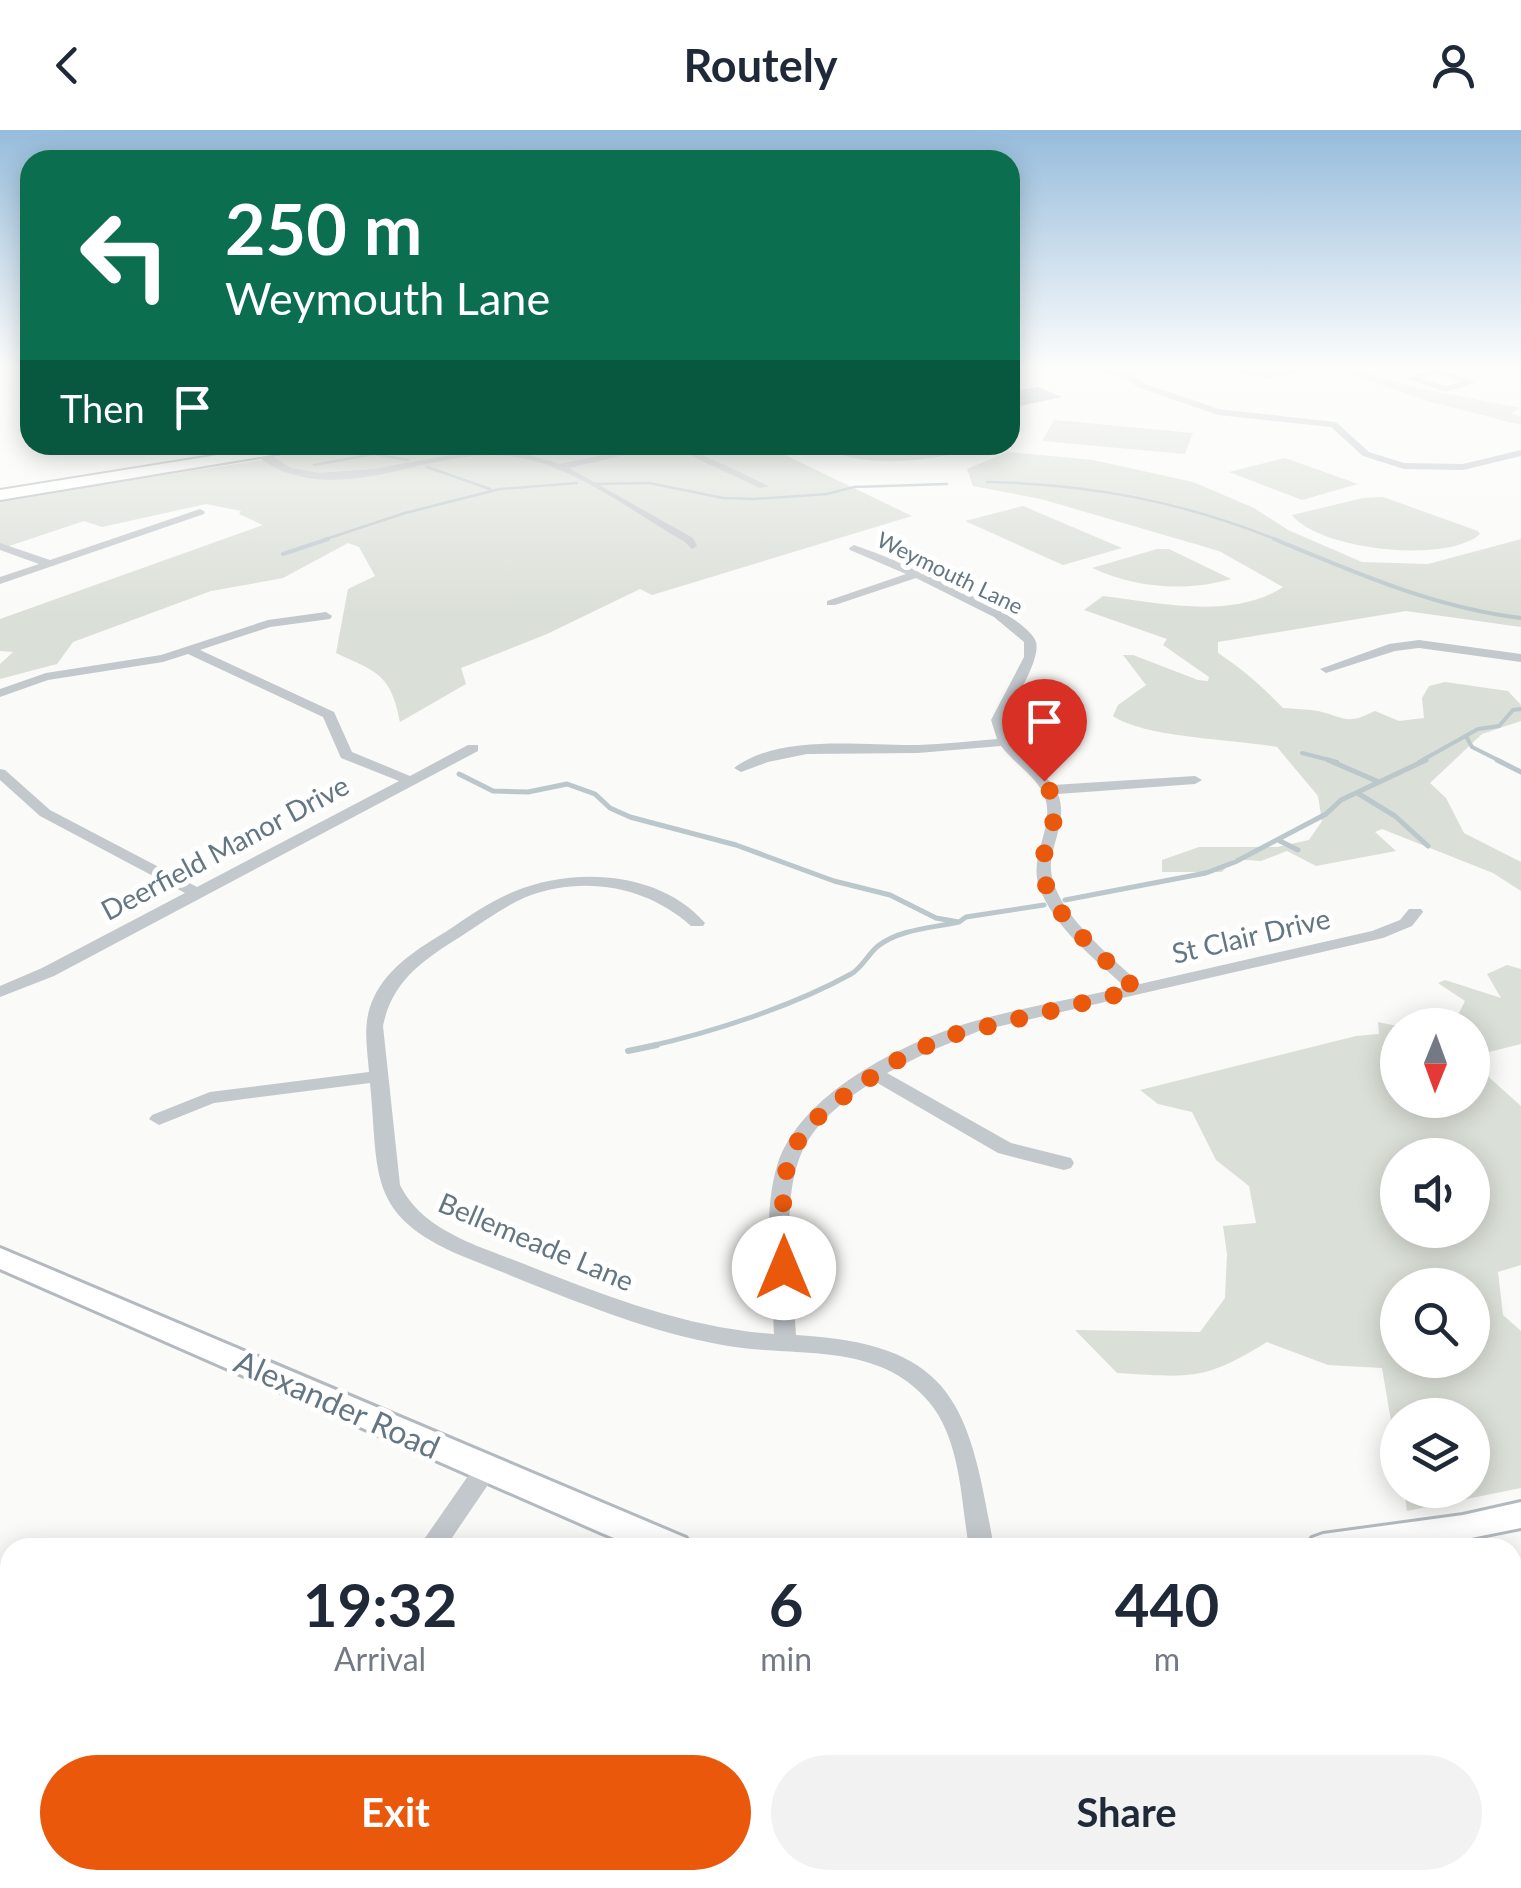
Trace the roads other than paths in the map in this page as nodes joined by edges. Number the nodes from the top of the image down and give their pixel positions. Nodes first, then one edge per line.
1 (1361, 451) edge
2 (1521, 453) edge
3 (219, 455) edge
4 (264, 455) edge
5 (457, 455) edge
6 (529, 455) edge
7 (618, 455) edge
8 (695, 455) edge
9 (1509, 456) junction
10 (1521, 460) edge
11 (558, 468) junction
12 (764, 486) dead end
13 (0, 492) edge
14 (200, 512) dead end
15 (0, 546) edge
16 (692, 546) dead end
17 (854, 548) dead end
18 (51, 564) junction
19 (914, 575) junction
20 (0, 581) edge
21 (831, 603) dead end
22 (326, 616) dead end
23 (189, 650) junction
24 (1521, 658) edge
25 (1326, 668) dead end
26 (0, 693) edge
27 (1004, 742) junction
28 (473, 748) dead end
29 (741, 768) dead end
30 (0, 774) edge
31 (411, 780) junction
32 (1195, 780) dead end
33 (1049, 790) junction
34 (197, 893) junction
35 (1414, 912) dead end
36 (697, 923) dead end
37 (1136, 990) junction
38 (0, 992) edge
39 (875, 1074) junction
40 (380, 1076) junction
41 (159, 1120) dead end
42 (1064, 1163) dead end
43 (0, 1258) edge
44 (785, 1342) junction
45 (486, 1470) junction
46 (1521, 1515) edge
47 (437, 1538) edge
48 (651, 1538) edge
49 (980, 1538) edge
50 (1393, 1538) edge

1 - 9 street
2 - 9 street
3 - 13 main road
4 - 5 street
6 - 11 street
7 - 11 street
8 - 12 street
9 - 10 street
11 - 16 street
14 - 18 street
15 - 18 street
17 - 19 street, Weymouth Lane
18 - 20 street
19 - 21 street
19 - 27 street, Weymouth Lane
22 - 23 street
23 - 26 street
23 - 31 street
24 - 25 street
27 - 29 street
27 - 33 street
28 - 31 street, Deerfield Manor Drive
30 - 34 street
31 - 34 street, Deerfield Manor Drive
32 - 33 street
33 - 37 street
34 - 38 street, Deerfield Manor Drive
35 - 37 street, St Clair Drive
36 - 40 street, Bellemeade Lane
37 - 39 street, St Clair Drive
39 - 42 street
39 - 44 street, St Clair Drive
40 - 41 street
40 - 44 street, Bellemeade Lane
43 - 45 street, Alexander Road
44 - 49 street, Bellemeade Lane
45 - 47 street
45 - 48 street, Alexander Road
46 - 50 street

